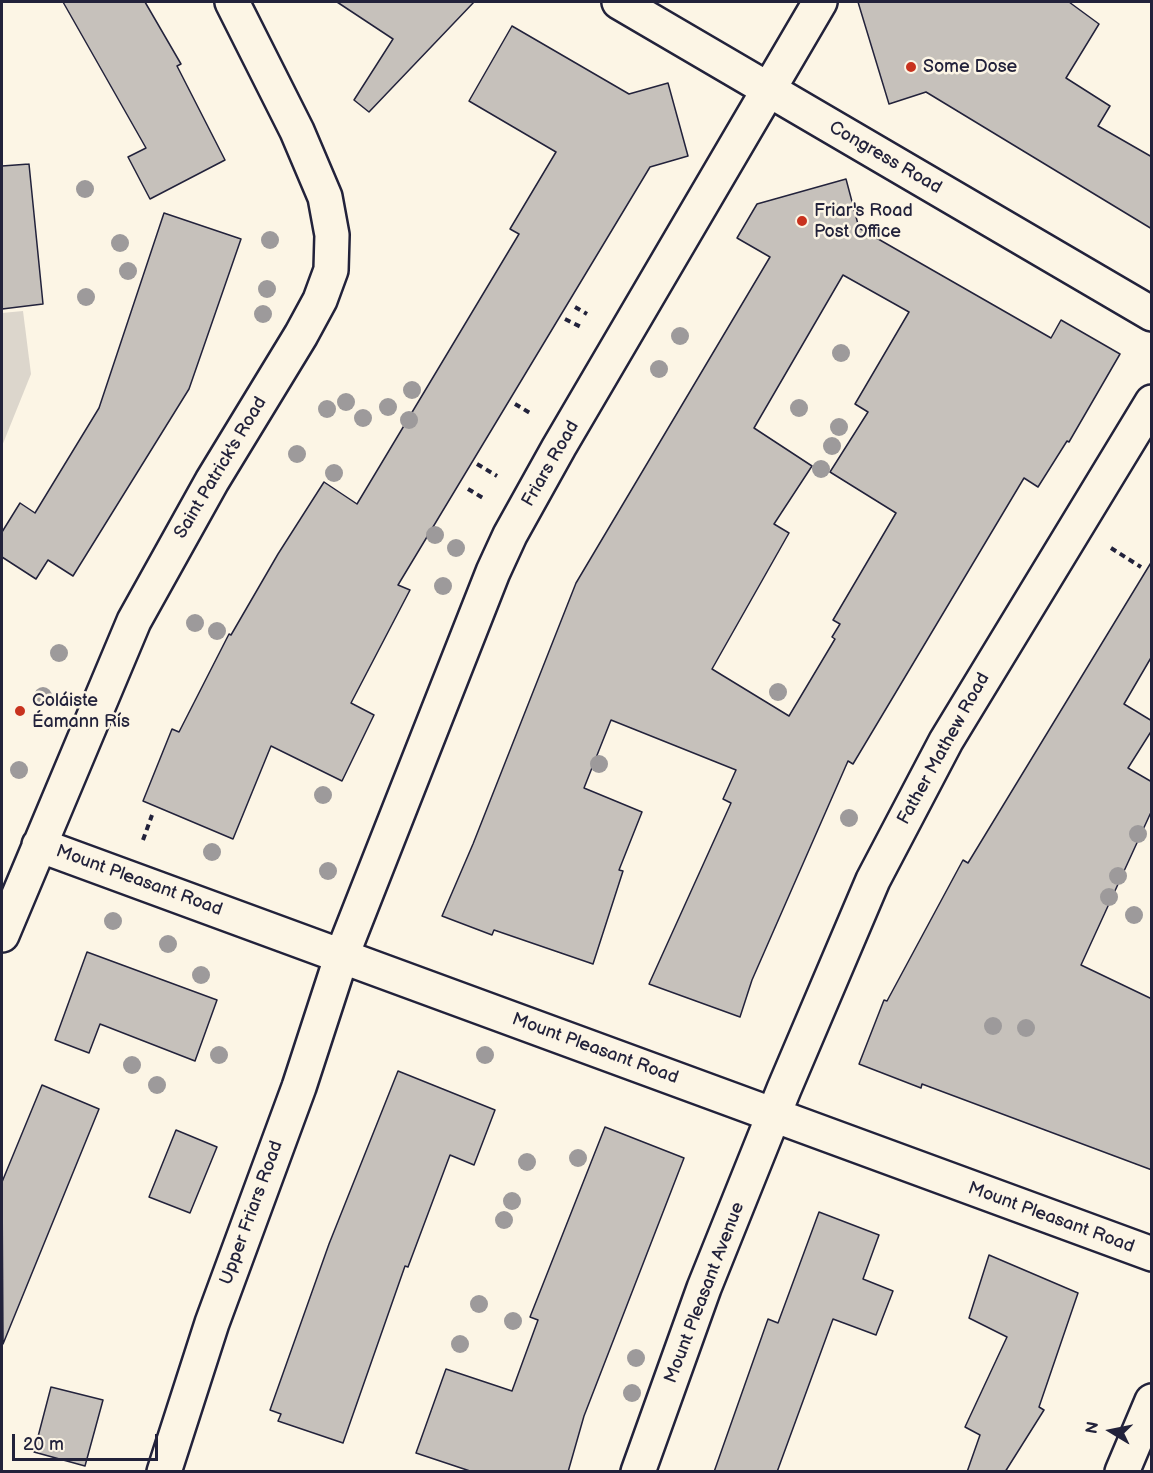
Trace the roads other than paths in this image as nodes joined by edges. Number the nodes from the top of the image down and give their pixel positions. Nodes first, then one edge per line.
1 (232, 2) edge
2 (619, 2) edge
3 (820, 2) edge
4 (769, 91) junction
5 (1152, 314) edge
6 (1152, 402) edge
7 (39, 845) junction
8 (2, 935) edge
9 (342, 955) junction
10 (774, 1115) junction
11 (1152, 1254) edge
12 (1152, 1401) edge
13 (164, 1472) edge
14 (638, 1472) edge
15 (1122, 1472) edge

1 - 7 street, Saint Patrick's Road
2 - 4 street, Congress Road
3 - 4 street, Friars Road
4 - 5 street, Congress Road
4 - 9 street, Friars Road
6 - 10 street, Father Mathew Road
7 - 8 street, Saint Patrick's Road
7 - 9 street, Mount Pleasant Road
9 - 10 street, Mount Pleasant Road
9 - 13 street, Upper Friars Road
10 - 11 street, Mount Pleasant Road
10 - 14 street, Mount Pleasant Avenue
12 - 15 street

